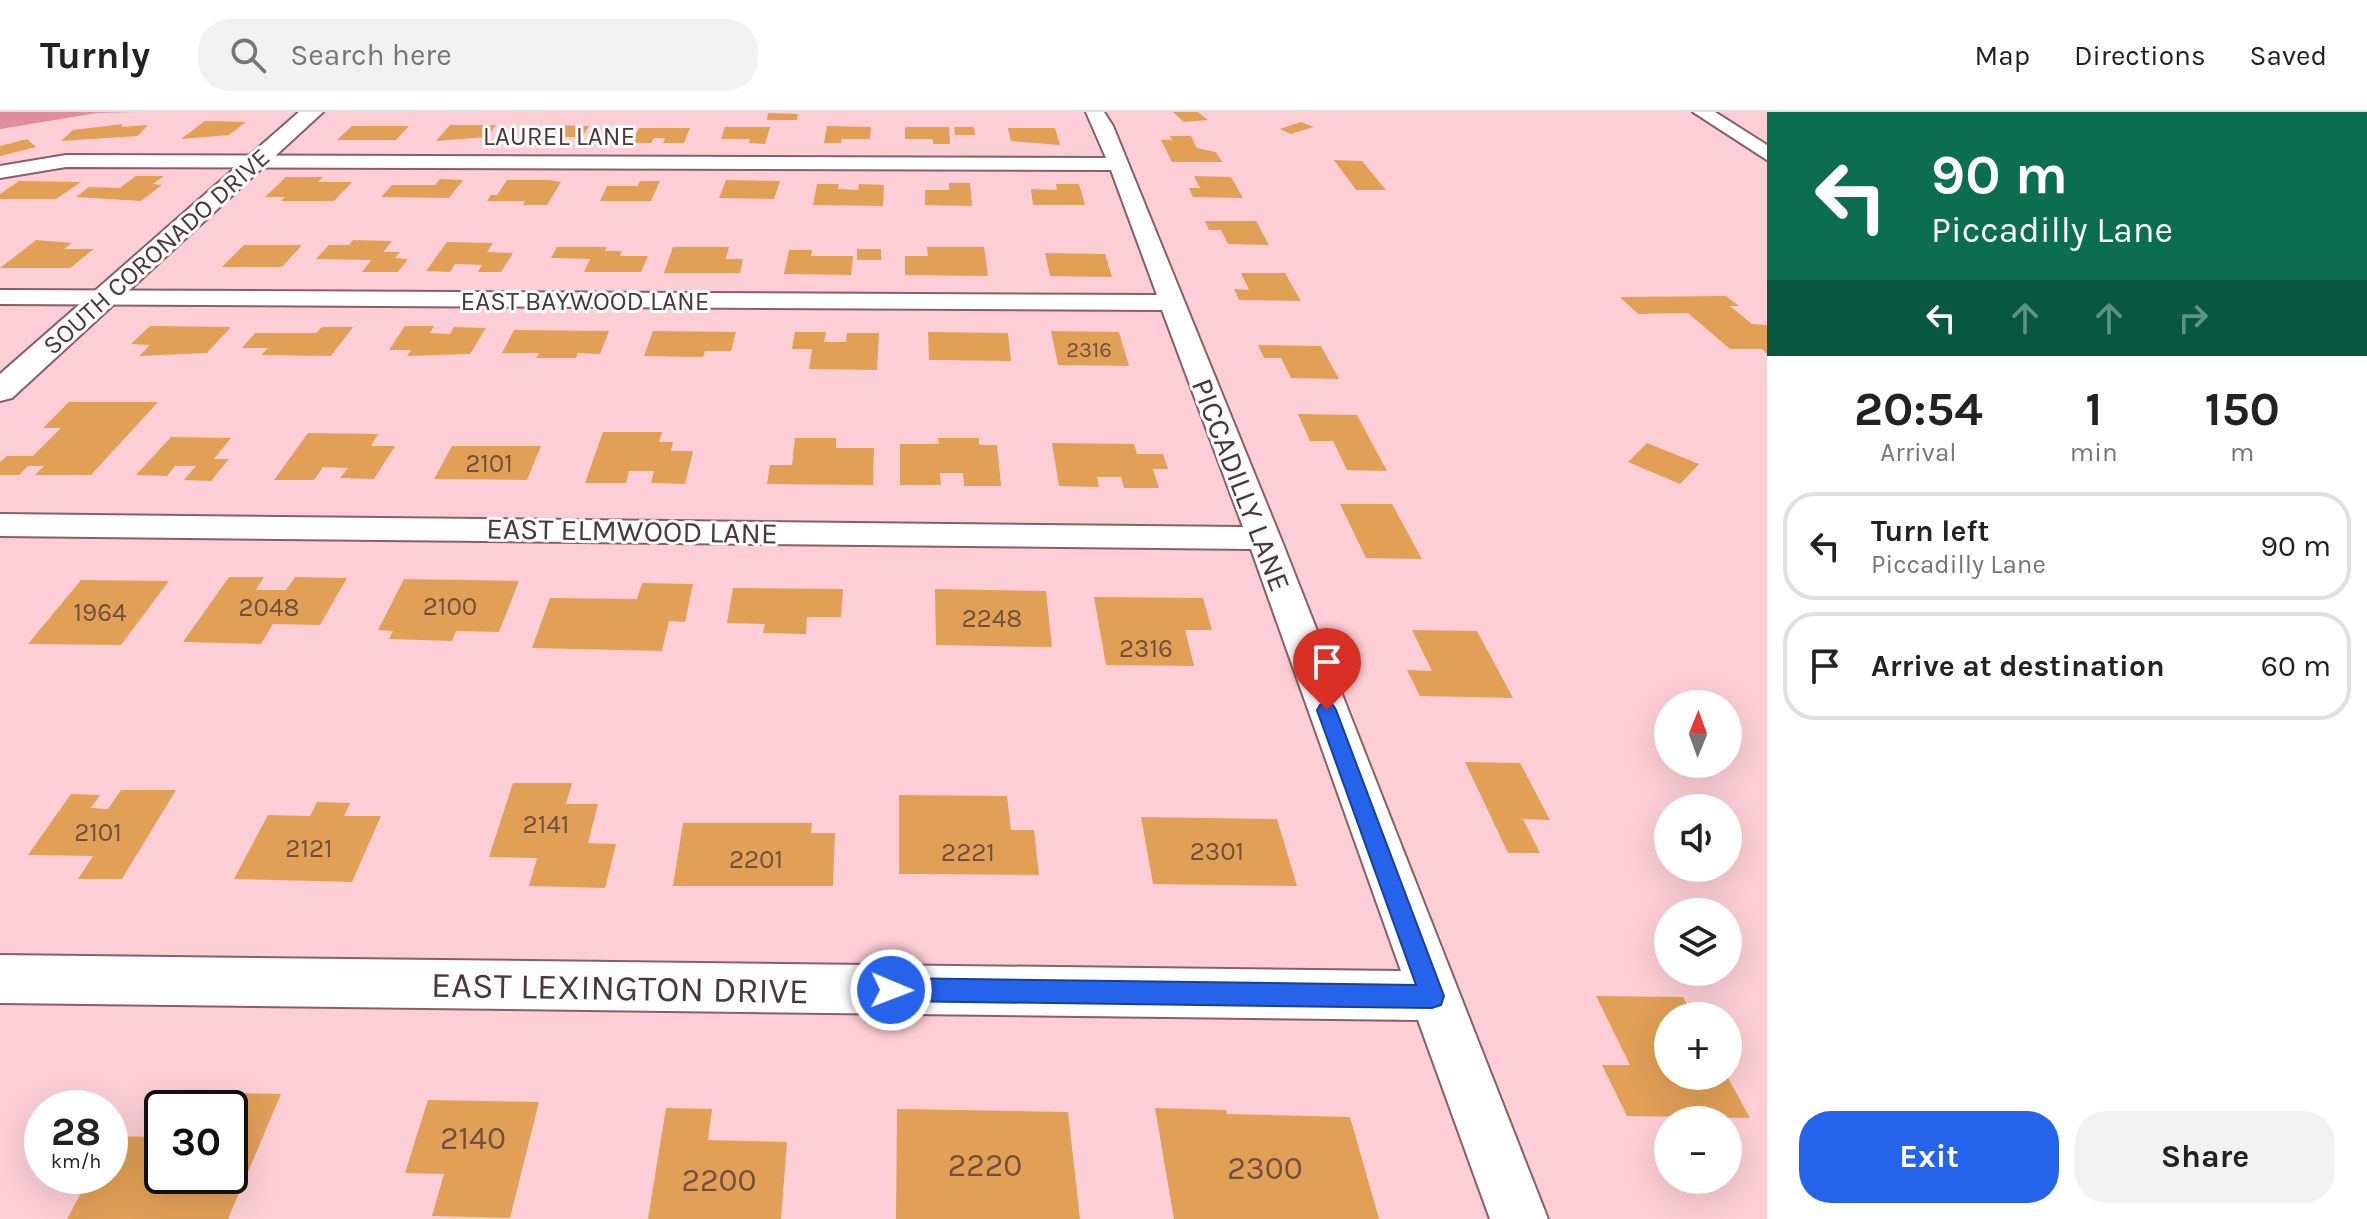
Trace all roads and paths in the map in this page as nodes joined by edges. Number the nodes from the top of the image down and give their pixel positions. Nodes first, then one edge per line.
1 (312, 112) edge
2 (1095, 112) edge
3 (1702, 112) edge
4 (1767, 154) edge
5 (257, 161) junction
6 (1118, 164) junction
7 (0, 172) edge
8 (0, 297) edge
9 (105, 299) junction
10 (1169, 303) junction
11 (0, 391) edge
12 (0, 525) edge
13 (1263, 538) junction
14 (0, 979) edge
15 (1432, 996) junction
16 (1519, 1219) edge

1 - 5 street, SOUTH CORONADO DRIVE
2 - 6 street, PICCADILLY LANE
3 - 4 street
5 - 6 street, LAUREL LANE
5 - 7 street, LAUREL LANE
5 - 9 street, SOUTH CORONADO DRIVE
6 - 10 street, PICCADILLY LANE
8 - 9 street, EAST BAYWOOD LANE
9 - 10 street, EAST BAYWOOD LANE
9 - 11 street, SOUTH CORONADO DRIVE
10 - 13 street, PICCADILLY LANE
12 - 13 street, EAST ELMWOOD LANE
13 - 15 street, PICCADILLY LANE
14 - 15 street, EAST LEXINGTON DRIVE
15 - 16 street, PICCADILLY LANE

